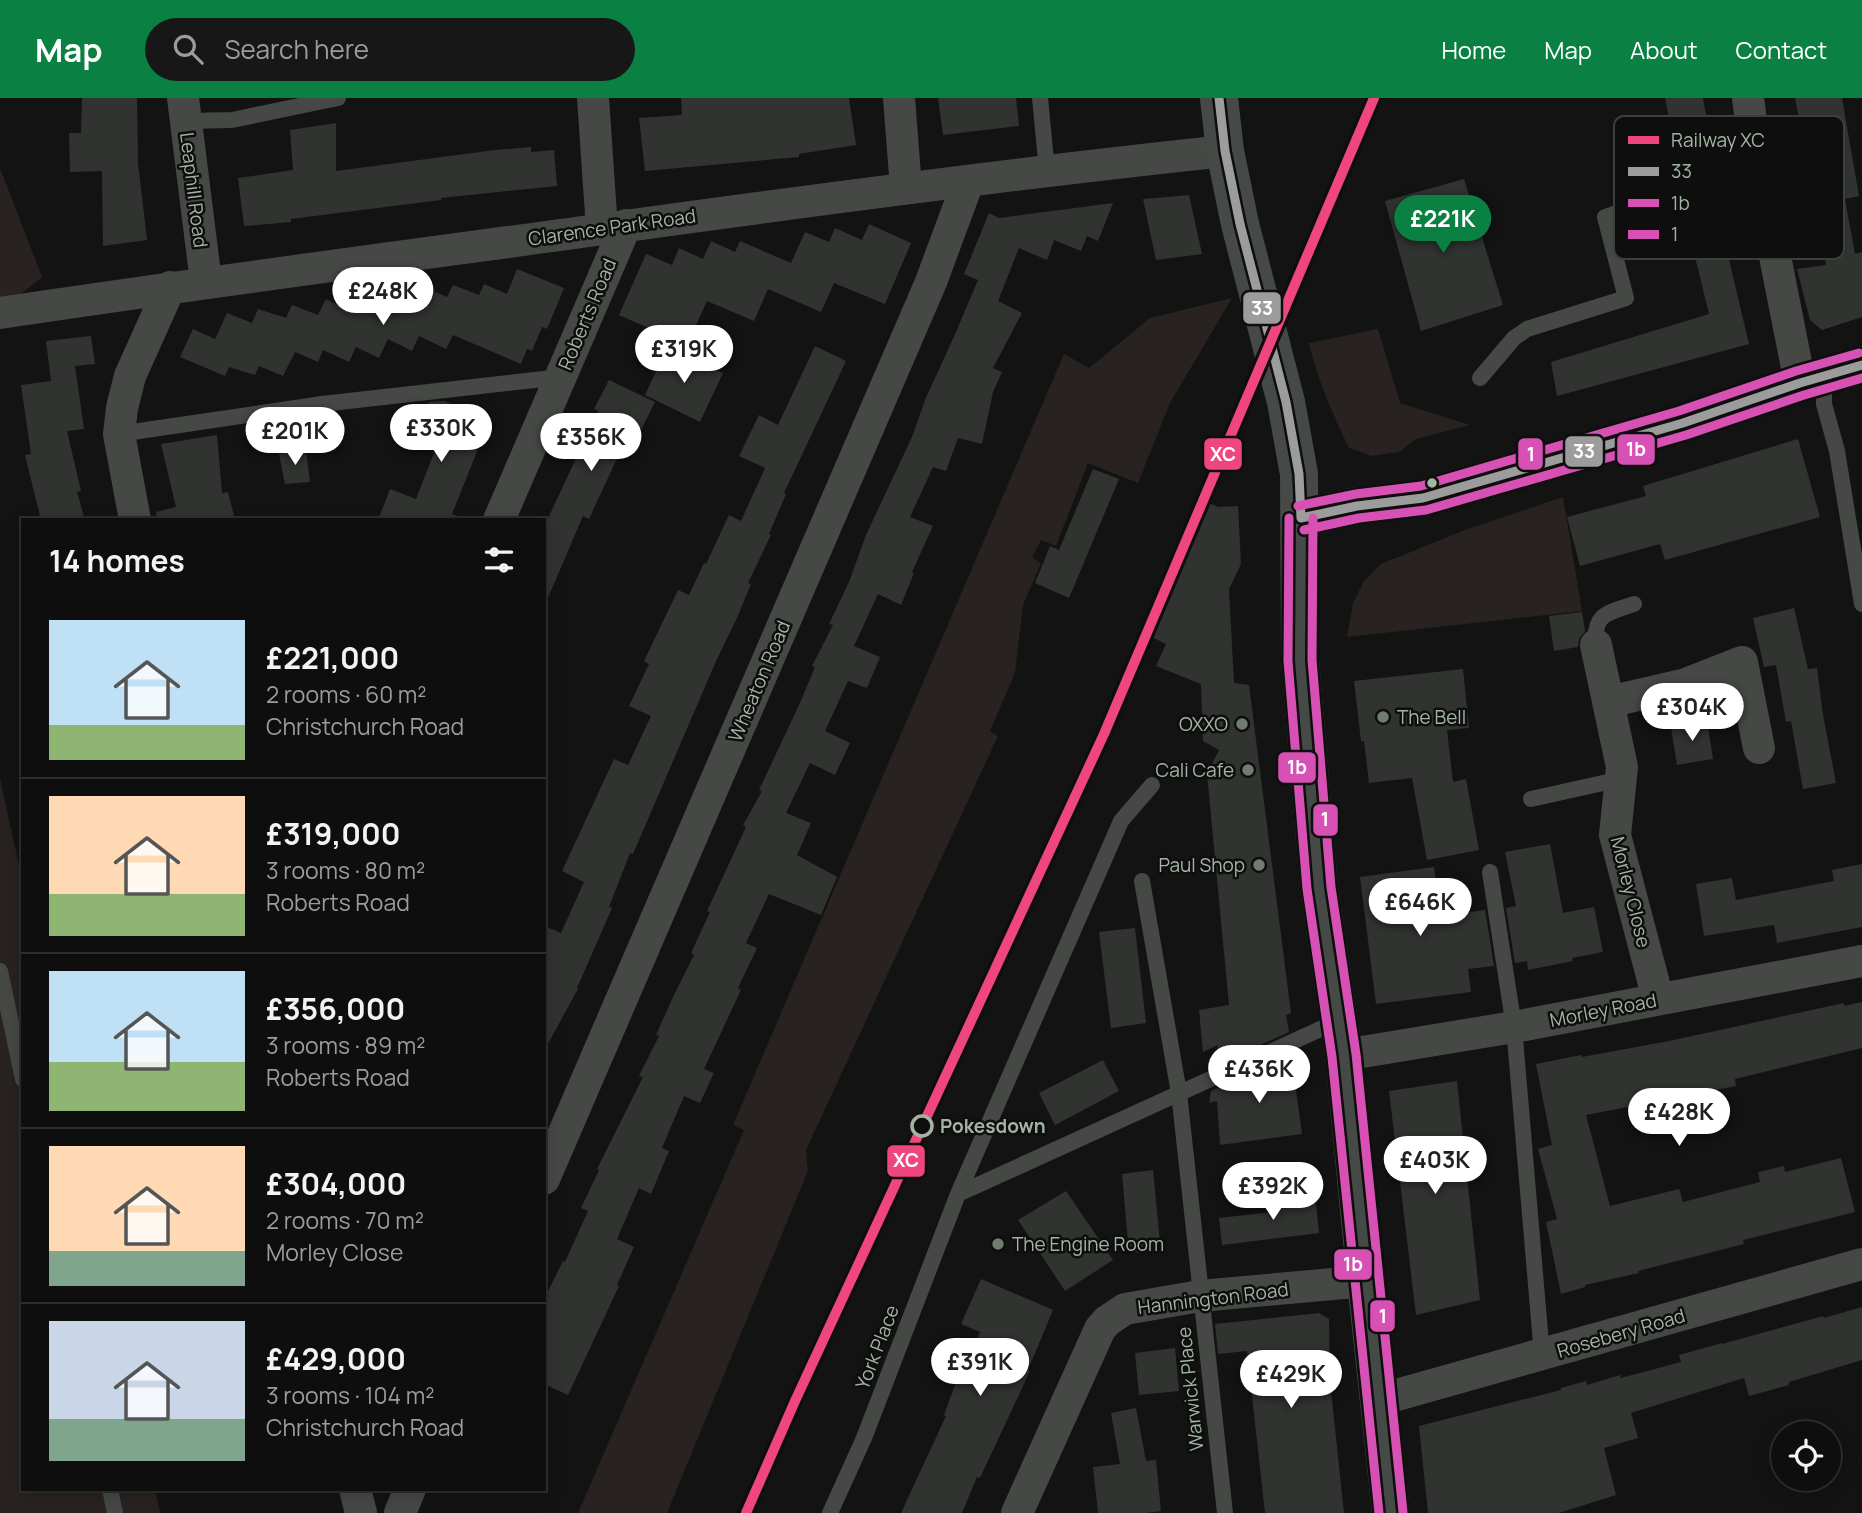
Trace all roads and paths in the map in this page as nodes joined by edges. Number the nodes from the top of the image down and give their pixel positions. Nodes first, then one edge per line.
1 (338, 98) edge
2 (593, 98) edge
3 (899, 98) edge
4 (1040, 98) edge
5 (1219, 98) edge
6 (1748, 98) edge
7 (184, 110) edge
8 (1750, 116) edge
9 (1225, 151) junction
10 (1047, 171) junction
11 (968, 182) junction
12 (906, 188) junction
13 (1614, 214) edge
14 (614, 227) junction
15 (1614, 252) edge
16 (1616, 259) edge
17 (1781, 259) edge
18 (206, 282) junction
19 (170, 287) junction
20 (0, 313) edge
21 (1862, 365) edge
22 (561, 377) junction
23 (1480, 378) dead end
24 (1812, 379) junction
25 (119, 434) junction
26 (135, 518) edge
27 (500, 518) edge
28 (1301, 518) junction
29 (1634, 604) dead end
30 (1862, 604) edge
31 (1595, 645) joint
32 (1608, 702) junction
33 (1759, 748) dead end
34 (1621, 779) junction
35 (1152, 785) dead end
36 (1531, 799) dead end
37 (1490, 872) dead end
38 (1142, 881) dead end
39 (1862, 961) edge
40 (0, 971) edge
41 (1658, 999) junction
42 (1514, 1027) junction
43 (1341, 1038) junction
44 (21, 1070) edge
45 (1179, 1093) junction
46 (546, 1174) edge
47 (958, 1194) junction
48 (1862, 1264) edge
49 (1366, 1281) junction
50 (1200, 1296) junction
51 (1542, 1355) junction
52 (1379, 1400) junction
53 (110, 1491) edge
54 (356, 1491) edge
55 (409, 1491) edge
56 (115, 1513) edge
57 (361, 1513) edge
58 (400, 1513) edge
59 (830, 1513) edge
60 (1017, 1513) edge
61 (1225, 1513) edge
62 (1391, 1513) edge

1 - 7 lane
2 - 14 street
3 - 12 street
4 - 10 lane
5 - 9 main road
6 - 8 street
7 - 18 street, Leaphill Road
9 - 10 street, Clarence Park Road
9 - 28 main road
10 - 11 street, Clarence Park Road
11 - 12 street, Clarence Park Road
11 - 46 street, Wheaton Road
12 - 14 street, Clarence Park Road
13 - 15 lane
14 - 18 street, Clarence Park Road
14 - 22 street, Roberts Road
16 - 23 lane
17 - 24 street
18 - 19 street, Clarence Park Road
19 - 20 street, Clarence Park Road
19 - 25 street
21 - 24 street
22 - 25 lane
22 - 27 street, Roberts Road
24 - 28 street
24 - 30 lane
25 - 26 street
28 - 43 main road
29 - 31 lane
31 - 32 street, Morley Close
32 - 33 street
32 - 34 street, Morley Close
34 - 36 lane
34 - 41 street, Morley Close
35 - 47 lane, York Place
37 - 42 lane
38 - 45 lane, Warwick Place
39 - 41 street, Morley Road
40 - 44 lane
41 - 42 street, Morley Road
42 - 43 street, Morley Road
42 - 51 lane
43 - 45 lane
43 - 49 main road
45 - 47 lane
45 - 50 lane, Warwick Place
47 - 59 lane, York Place
48 - 51 street, Rosebery Road
49 - 50 street, Hannington Road
49 - 52 main road
50 - 60 street, Hannington Road
50 - 61 lane, Warwick Place
51 - 52 street, Rosebery Road
52 - 62 main road
53 - 56 lane
54 - 57 street
55 - 58 street

